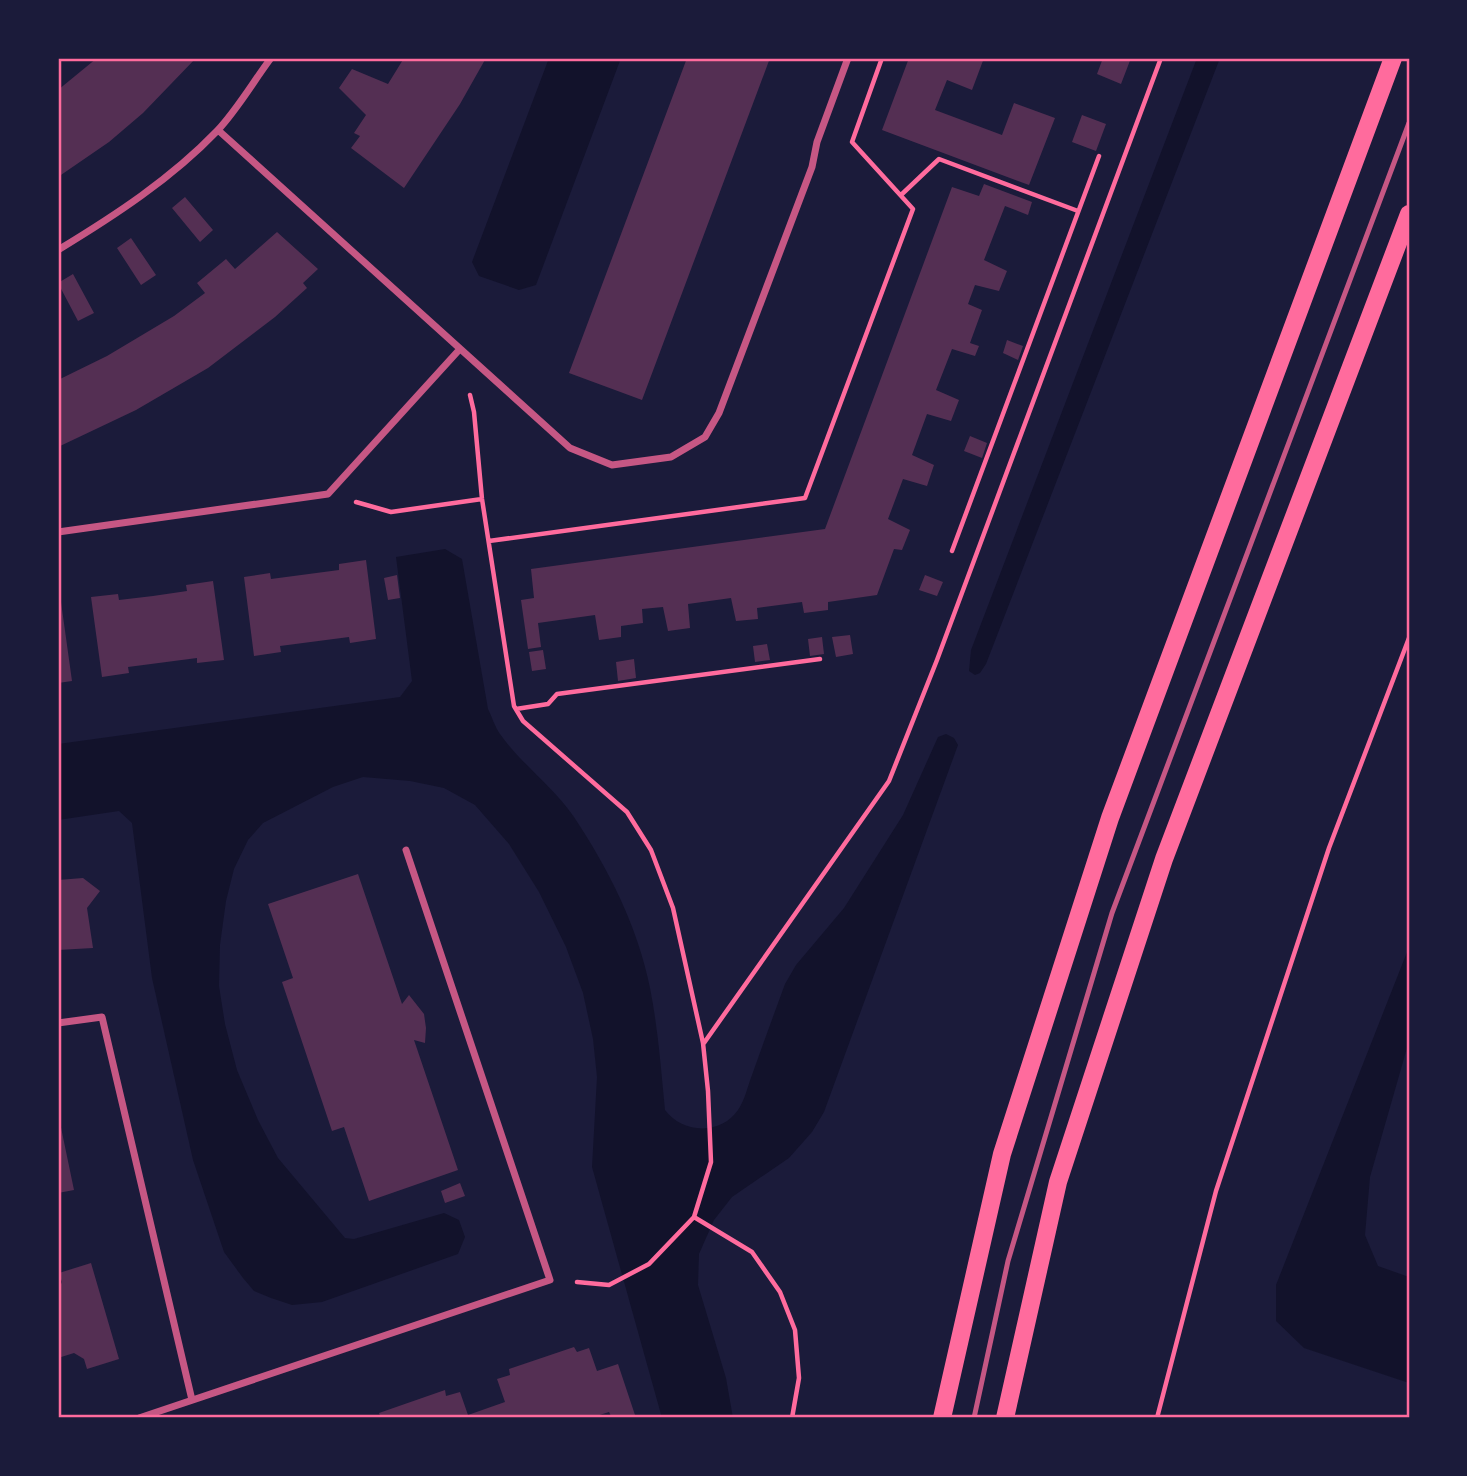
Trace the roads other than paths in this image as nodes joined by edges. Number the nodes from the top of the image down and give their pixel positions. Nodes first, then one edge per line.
1 (271, 58) edge
2 (849, 58) edge
3 (1393, 58) edge
4 (1409, 123) edge
5 (218, 130) junction
6 (1409, 214) edge
7 (58, 250) edge
8 (459, 350) junction
9 (58, 532) edge
10 (406, 850) dead end
11 (58, 1023) edge
12 (192, 1401) junction
13 (139, 1418) edge
14 (942, 1418) edge
15 (974, 1418) edge
16 (1004, 1418) edge

1 - 5 street
2 - 8 street
3 - 14 main road
4 - 15 lane
5 - 7 street
5 - 8 street
6 - 16 main road
8 - 9 street
10 - 12 street
11 - 12 street
12 - 13 street

